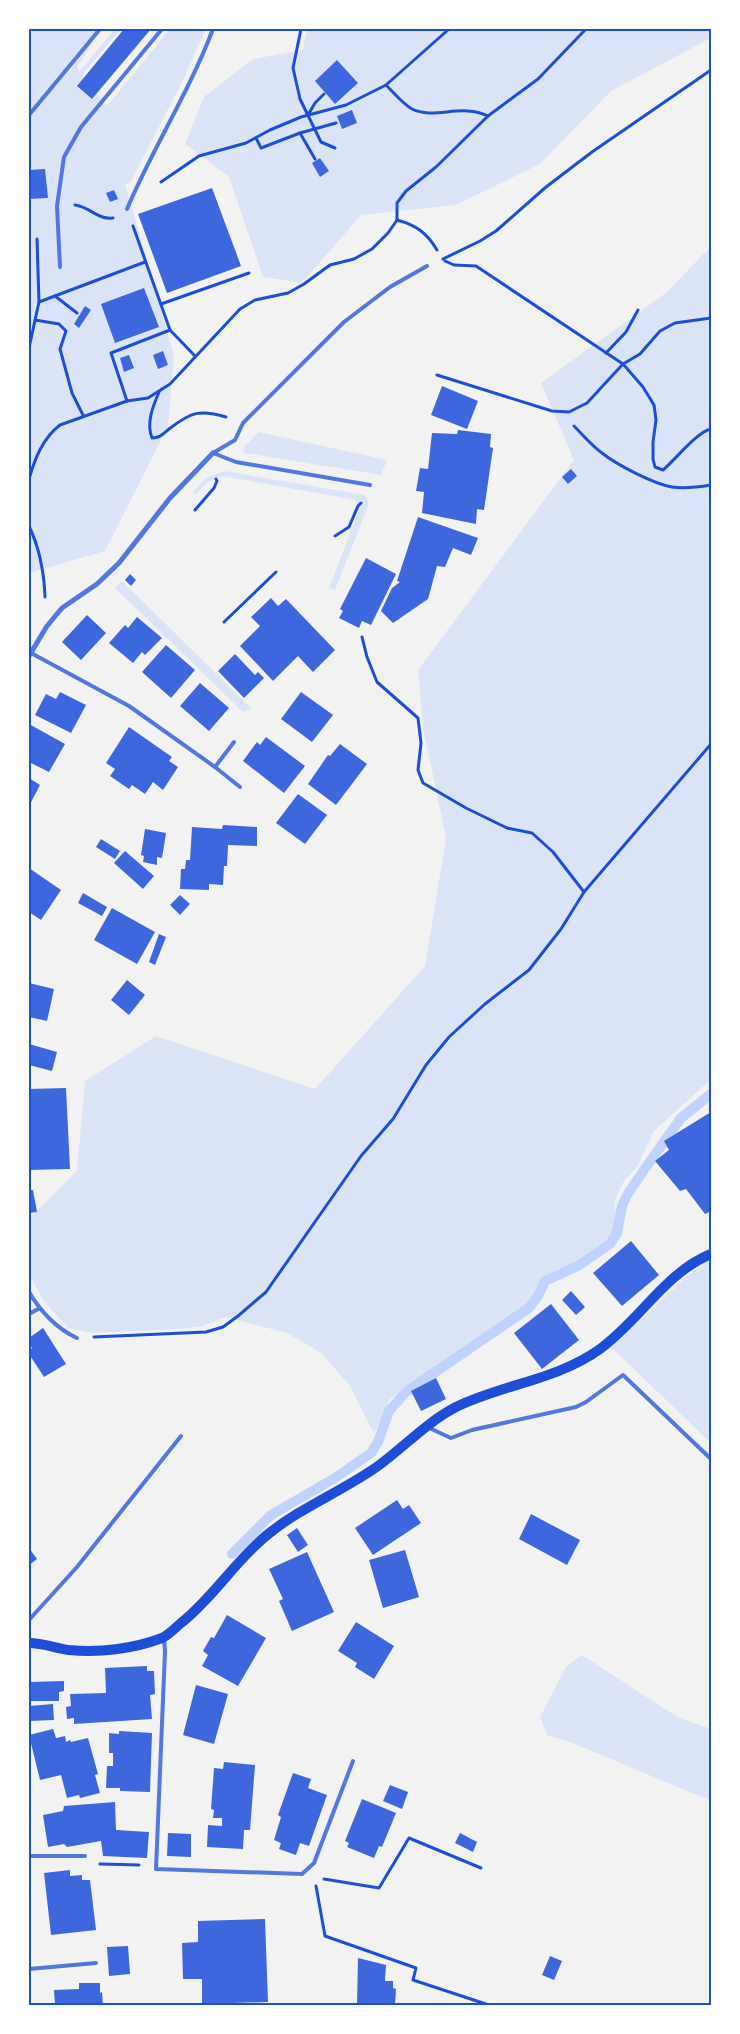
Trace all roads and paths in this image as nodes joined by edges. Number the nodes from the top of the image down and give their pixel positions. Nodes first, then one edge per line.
1 (100, 29) edge
2 (162, 29) edge
3 (213, 29) edge
4 (301, 29) edge
5 (449, 29) edge
6 (586, 29) edge
7 (711, 70) edge
8 (386, 85) junction
9 (324, 94) dead end
10 (308, 115) junction
11 (29, 116) edge
12 (488, 116) junction
13 (336, 123) dead end
14 (314, 129) junction
15 (300, 133) junction
16 (256, 138) junction
17 (335, 148) dead end
18 (315, 158) dead end
19 (159, 184) dead end
20 (68, 205) dead end
21 (127, 209) joint
22 (98, 216) dead end
23 (397, 220) junction
24 (37, 235) dead end
25 (442, 259) junction
26 (145, 262) junction
27 (427, 266) joint
28 (60, 267) dead end
29 (249, 273) dead end
30 (55, 296) junction
31 (39, 302) junction
32 (161, 304) junction
33 (638, 310) dead end
34 (77, 312) dead end
35 (711, 318) edge
36 (35, 320) junction
37 (170, 330) junction
38 (29, 348) edge
39 (606, 353) junction
40 (195, 356) junction
41 (623, 364) junction
42 (437, 375) dead end
43 (160, 391) junction
44 (127, 401) junction
45 (82, 415) junction
46 (229, 418) dead end
47 (574, 426) dead end
48 (711, 429) edge
49 (213, 454) junction
50 (29, 478) edge
51 (370, 485) joint
52 (711, 485) edge
53 (29, 526) edge
54 (335, 536) dead end
55 (276, 572) dead end
56 (54, 618) junction
57 (224, 622) dead end
58 (362, 637) dead end
59 (30, 654) edge
60 (234, 742) dead end
61 (711, 744) edge
62 (215, 767) junction
63 (240, 787) dead end
64 (584, 892) junction
65 (711, 1254) edge
66 (29, 1292) edge
67 (38, 1309) junction
68 (29, 1314) edge
69 (77, 1338) joint
70 (426, 1427) junction
71 (180, 1436) dead end
72 (711, 1459) edge
73 (29, 1620) edge
74 (164, 1637) junction
75 (29, 1643) edge
76 (353, 1761) dead end
77 (29, 1856) edge
78 (85, 1856) joint
79 (481, 1868) dead end
80 (156, 1869) junction
81 (302, 1874) junction
82 (314, 1877) junction
83 (96, 1963) dead end
84 (29, 1969) edge
85 (489, 2005) edge

1 - 11 lane
2 - 28 lane
3 - 21 lane
4 - 10 path
5 - 8 path
6 - 12 path
7 - 25 path
8 - 10 path
8 - 12 path
9 - 10 path
10 - 14 path
10 - 16 path
12 - 23 path
13 - 14 path
14 - 15 path
14 - 17 path
15 - 16 path
15 - 18 path
16 - 19 path
20 - 22 path
21 - 26 path
23 - 25 path
23 - 40 path
24 - 31 path
25 - 27 path
25 - 39 path
26 - 30 path
26 - 32 path
27 - 49 lane
29 - 32 path
30 - 31 path
30 - 34 path
31 - 36 path
32 - 37 path
33 - 39 path
35 - 41 path
36 - 38 path
36 - 45 path
37 - 40 path
37 - 44 path
39 - 41 path
40 - 43 path
41 - 42 path
41 - 48 path
43 - 44 path
43 - 46 path
44 - 45 path
45 - 50 path
47 - 52 path
49 - 51 lane
49 - 56 street
51 - 54 path
53 - 56 path
55 - 57 path
56 - 59 street
58 - 64 path
59 - 62 lane
60 - 62 lane
61 - 64 path
62 - 63 lane
64 - 69 path
65 - 70 main road
66 - 67 lane
67 - 68 lane
67 - 69 lane
70 - 72 lane
70 - 74 main road
71 - 73 lane
74 - 75 main road
74 - 80 lane
76 - 81 lane
77 - 78 lane
78 - 80 path
79 - 82 path
80 - 81 lane
81 - 82 path
82 - 85 path
83 - 84 lane

